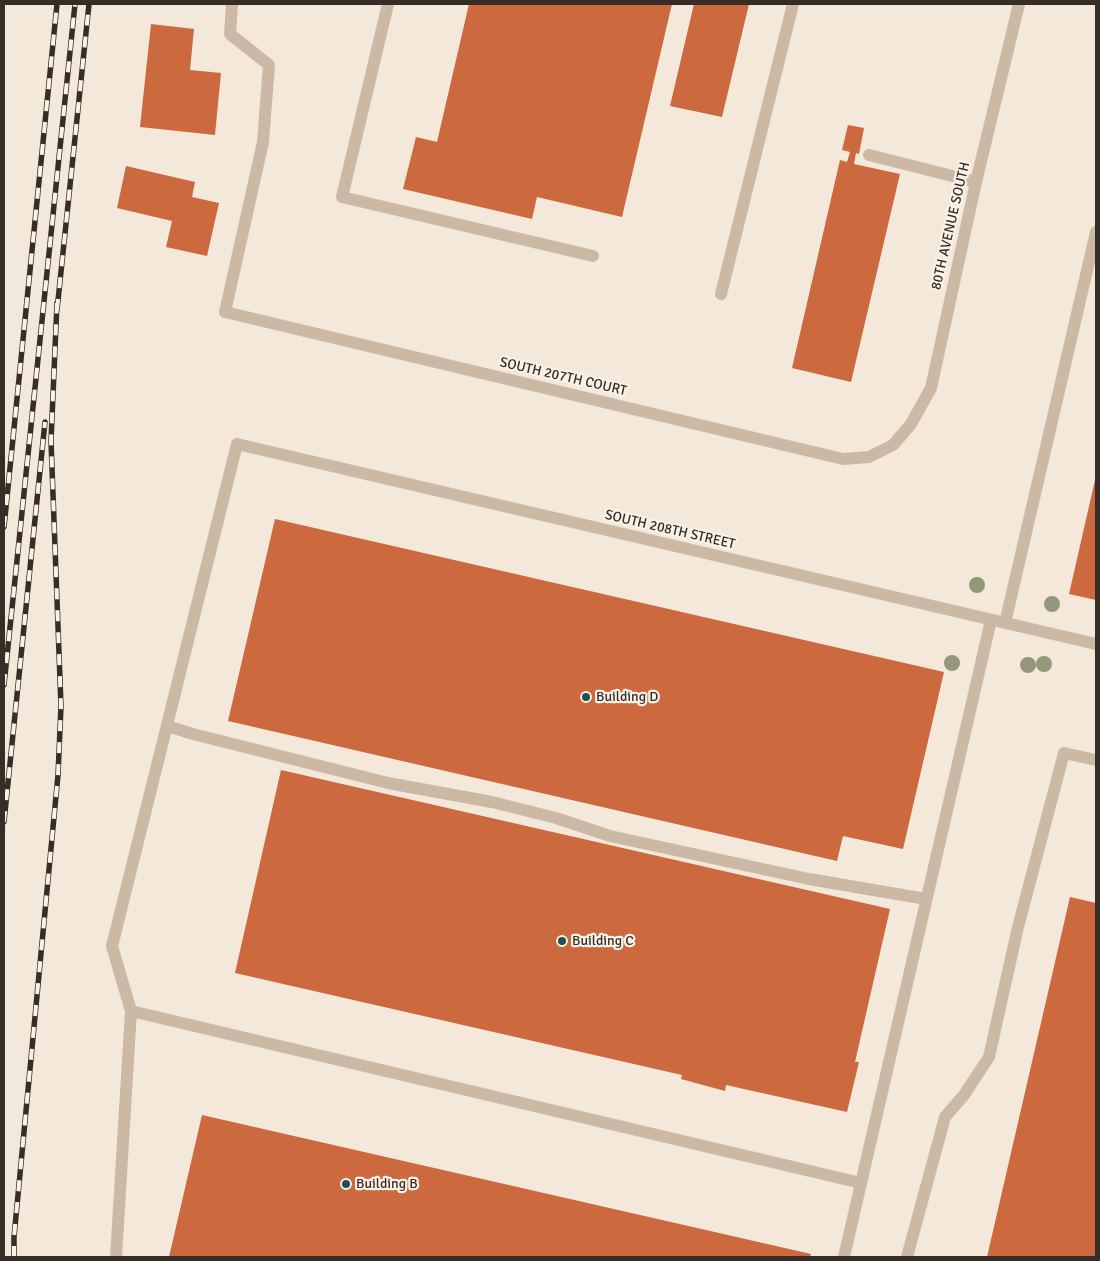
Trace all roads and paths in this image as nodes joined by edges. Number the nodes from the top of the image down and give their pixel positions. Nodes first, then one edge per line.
1 (232, 4) edge
2 (388, 4) edge
3 (794, 4) edge
4 (1019, 4) edge
5 (869, 155) dead end
6 (976, 182) junction
7 (1096, 232) edge
8 (593, 256) dead end
9 (721, 294) dead end
10 (893, 444) joint
11 (991, 620) junction
12 (1005, 623) junction
13 (1096, 644) edge
14 (167, 726) junction
15 (1096, 760) edge
16 (926, 899) junction
17 (131, 1011) junction
18 (861, 1183) junction
19 (116, 1257) edge
20 (844, 1257) edge
21 (907, 1257) edge

1 - 10 street, SOUTH 207TH COURT
2 - 8 street
3 - 9 street
4 - 6 street, 80TH AVENUE SOUTH
5 - 6 street
6 - 10 street, 80TH AVENUE SOUTH
7 - 12 street
11 - 12 street, SOUTH 208TH STREET
11 - 14 street, SOUTH 208TH STREET
11 - 16 street
12 - 13 street, SOUTH 208TH STREET
14 - 16 street
14 - 17 street
15 - 21 street
16 - 18 street
17 - 18 street
17 - 19 street
18 - 20 street

